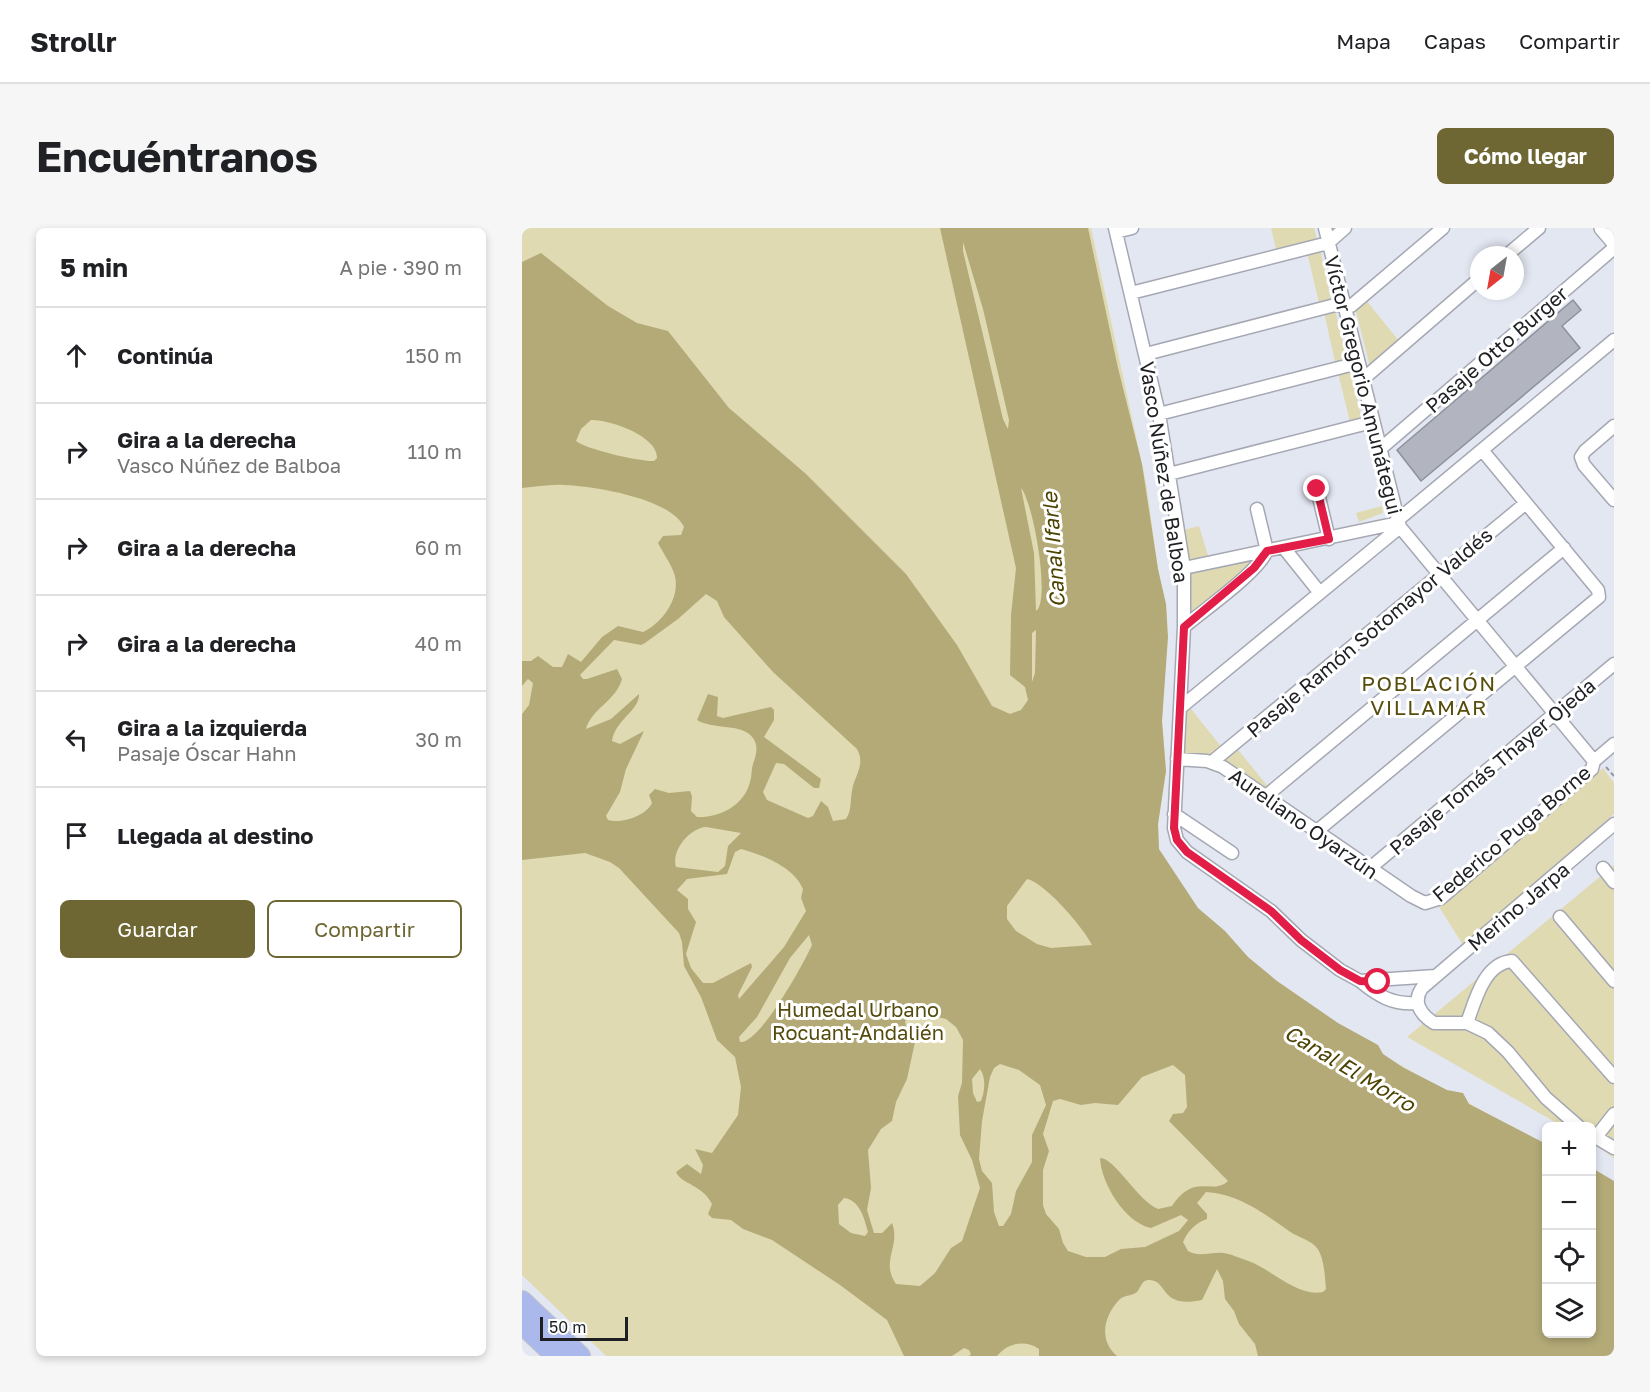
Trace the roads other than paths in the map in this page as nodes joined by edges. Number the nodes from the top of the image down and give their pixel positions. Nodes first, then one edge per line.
1 (1132, 228) edge
2 (1325, 228) edge
3 (1345, 228) edge
4 (1443, 228) edge
5 (1539, 228) edge
6 (1602, 228) edge
7 (1116, 230) edge
8 (1614, 242) edge
9 (1328, 243) junction
10 (1518, 246) edge
11 (1614, 248) edge
12 (1470, 287) edge
13 (1131, 293) junction
14 (1345, 306) junction
15 (1614, 340) edge
16 (1146, 354) junction
17 (1358, 363) junction
18 (1362, 380) junction
19 (1159, 414) junction
20 (1372, 422) junction
21 (1614, 428) edge
22 (1379, 450) junction
23 (1482, 450) junction
24 (1169, 474) junction
25 (1317, 489) dead end
26 (1614, 500) edge
27 (1526, 502) junction
28 (1257, 509) dead end
29 (1399, 524) junction
30 (1329, 539) junction
31 (1284, 548) junction
32 (1564, 548) junction
33 (1267, 551) junction
34 (1184, 568) junction
35 (1438, 574) junction
36 (1320, 593) junction
37 (1477, 620) junction
38 (1184, 627) junction
39 (1614, 664) edge
40 (1516, 666) junction
41 (1180, 708) junction
42 (1556, 714) junction
43 (1614, 744) edge
44 (1177, 759) junction
45 (1594, 761) junction
46 (1212, 762) junction
47 (1266, 796) junction
48 (1174, 814) junction
49 (1614, 824) edge
50 (1317, 831) junction
51 (1232, 853) dead end
52 (1370, 868) junction
53 (1603, 868) dead end
54 (1614, 882) edge
55 (1425, 903) joint
56 (1560, 917) dead end
57 (1436, 976) junction
58 (1360, 981) junction
59 (1614, 981) edge
60 (1417, 1003) junction
61 (1467, 1023) junction
62 (1614, 1077) edge
63 (1614, 1114) edge
64 (1573, 1122) edge
65 (1596, 1134) edge
66 (1596, 1137) edge
67 (1614, 1148) edge
68 (522, 1301) edge
69 (522, 1324) edge
70 (556, 1356) edge
71 (580, 1356) edge

1 - 7 street
2 - 9 street, Víctor Gregorio Amunátegui
3 - 9 street
4 - 14 street
5 - 10 street
6 - 8 street
7 - 13 street, Vasco Núñez de Balboa
9 - 13 street
9 - 14 street, Víctor Gregorio Amunátegui
11 - 22 street, Pasaje Otto Burger
12 - 18 street
13 - 16 street, Vasco Núñez de Balboa
14 - 16 street
14 - 17 street, Víctor Gregorio Amunátegui
15 - 23 street
16 - 19 street, Vasco Núñez de Balboa
17 - 18 street, Víctor Gregorio Amunátegui
17 - 19 street
18 - 20 street, Víctor Gregorio Amunátegui
19 - 24 street, Vasco Núñez de Balboa
20 - 22 street, Víctor Gregorio Amunátegui
20 - 24 street
21 - 26 street
22 - 29 street, Víctor Gregorio Amunátegui
23 - 27 street
23 - 29 street
24 - 34 street, Vasco Núñez de Balboa
25 - 30 street
27 - 32 street
27 - 35 street, Pasaje Ramón Sotomayor Valdés
28 - 33 street
29 - 30 street
29 - 35 street, Víctor Gregorio Amunátegui
29 - 36 street
30 - 31 street
31 - 33 street
31 - 36 street
32 - 37 street
32 - 40 street
33 - 34 street
33 - 38 street
34 - 38 street, Vasco Núñez de Balboa
35 - 37 street, Víctor Gregorio Amunátegui
35 - 46 street, Pasaje Ramón Sotomayor Valdés
36 - 41 street
37 - 40 street, Víctor Gregorio Amunátegui
37 - 47 street
38 - 41 street, Vasco Núñez de Balboa
39 - 42 street, Pasaje Tomás Thayer Ojeda
40 - 42 street, Víctor Gregorio Amunátegui
40 - 50 street
41 - 44 street, Vasco Núñez de Balboa
42 - 45 street, Víctor Gregorio Amunátegui
42 - 52 street, Pasaje Tomás Thayer Ojeda
43 - 45 street, Federico Puga Borne
44 - 46 street, Aureliano Oyarzún
44 - 48 street, Vasco Núñez de Balboa
45 - 55 street, Federico Puga Borne
46 - 47 street, Aureliano Oyarzún
47 - 50 street, Aureliano Oyarzún
48 - 51 street
48 - 58 street, Vasco Núñez de Balboa
49 - 57 street, Merino Jarpa
50 - 52 street, Aureliano Oyarzún
52 - 55 street, Aureliano Oyarzún
53 - 54 street
56 - 59 street
57 - 58 street
57 - 60 street, Merino Jarpa
58 - 60 street
60 - 61 street
61 - 62 street
61 - 64 street
63 - 65 street
66 - 67 street
68 - 71 highway
69 - 70 highway

